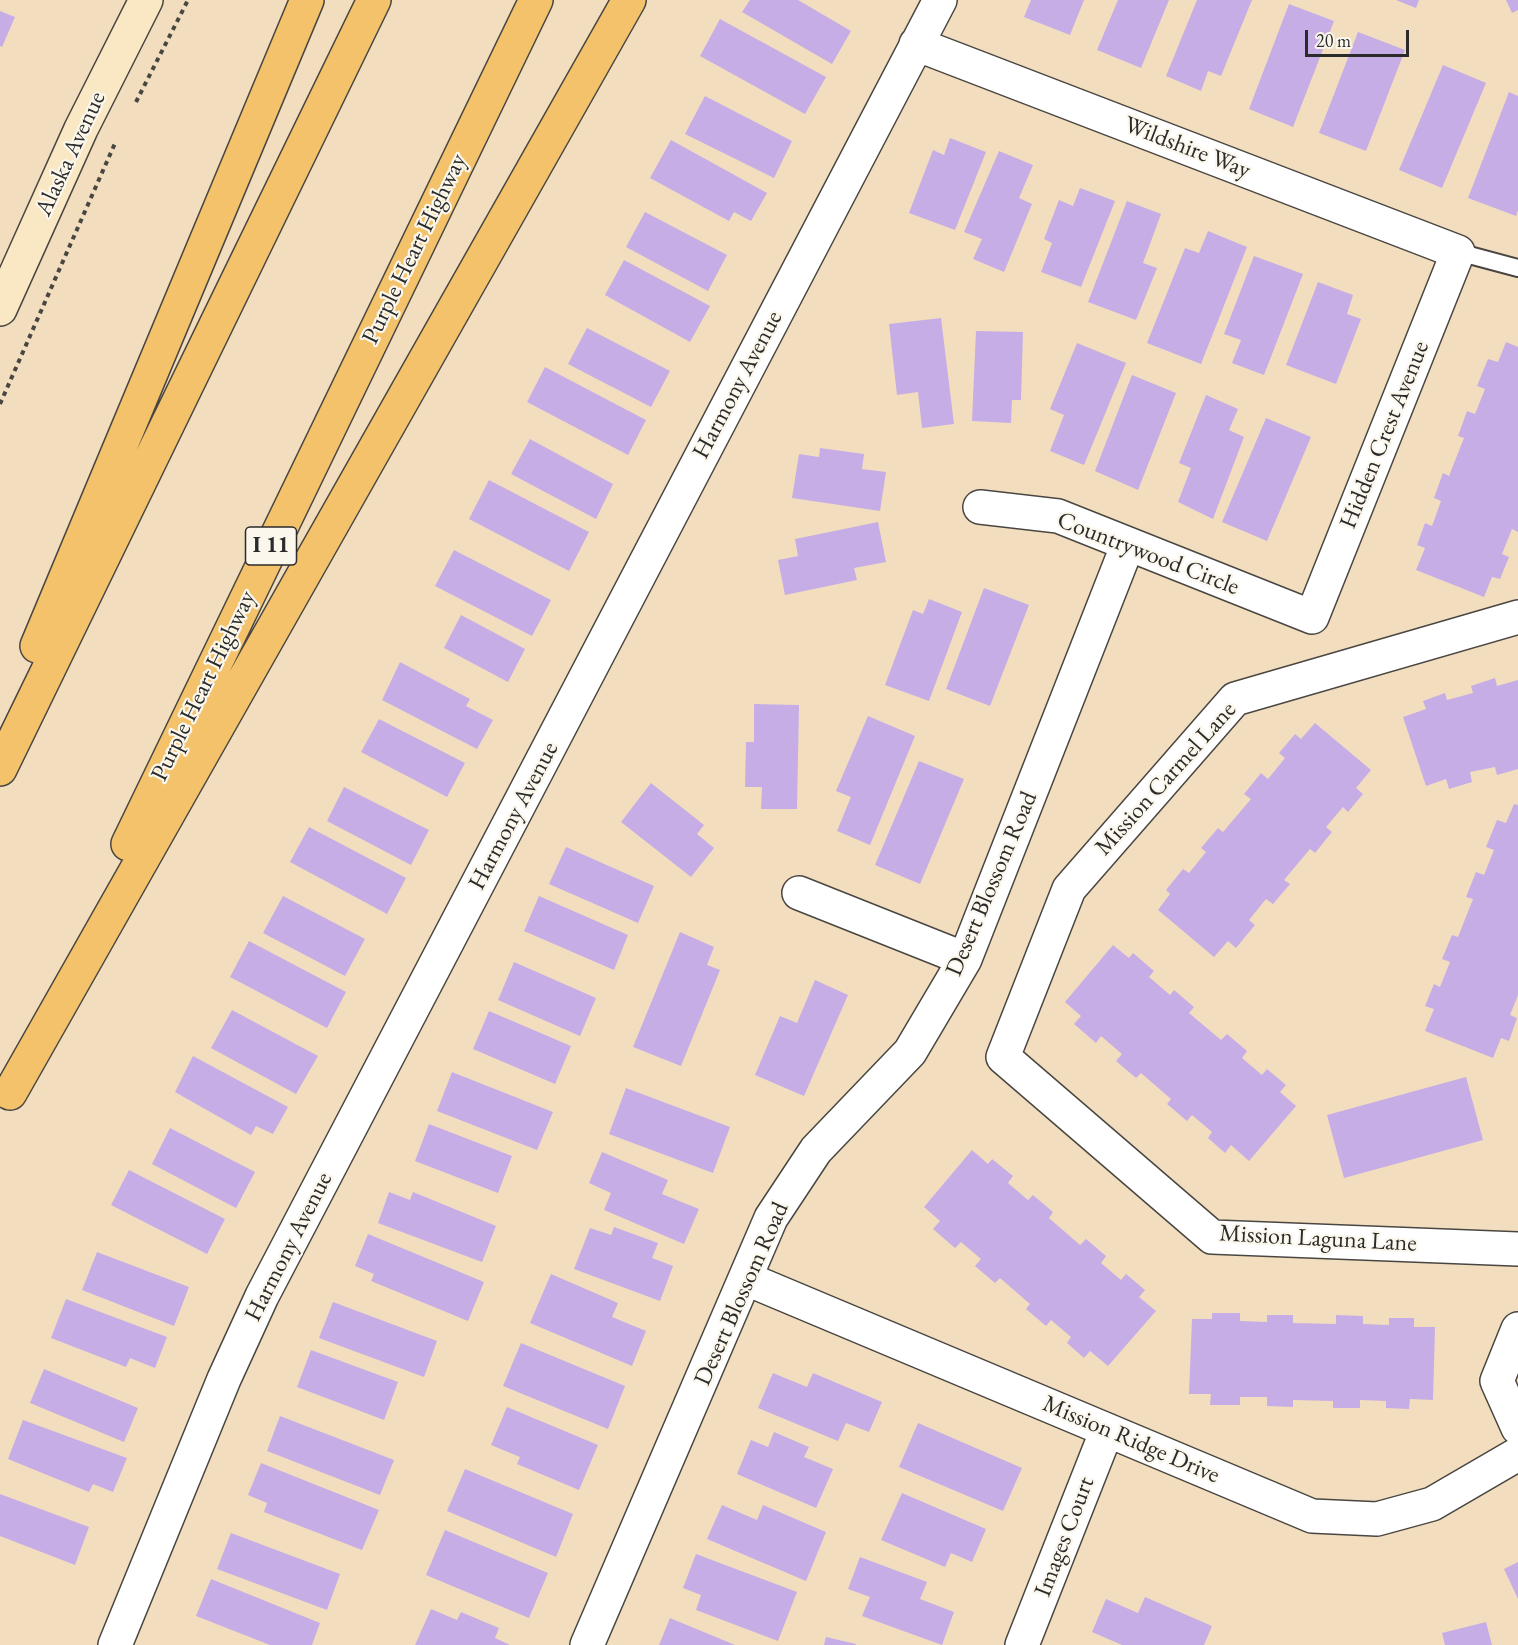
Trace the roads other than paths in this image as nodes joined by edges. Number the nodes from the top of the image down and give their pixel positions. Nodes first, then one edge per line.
1 (146, 0) edge
2 (307, 0) edge
3 (374, 0) edge
4 (536, 0) edge
5 (629, 0) edge
6 (940, 0) edge
7 (916, 44) junction
8 (1458, 252) junction
9 (1518, 268) edge
10 (0, 309) edge
11 (980, 507) dead end
12 (1128, 544) junction
13 (1312, 617) joint
14 (1518, 617) edge
15 (0, 734) edge
16 (0, 769) edge
17 (799, 893) dead end
18 (965, 959) junction
19 (1003, 1058) joint
20 (5, 1104) edge
21 (1518, 1249) edge
22 (747, 1279) junction
23 (1518, 1329) edge
24 (1518, 1428) edge
25 (1107, 1430) junction
26 (1518, 1454) edge
27 (114, 1645) edge
28 (588, 1645) edge
29 (1023, 1645) edge

1 - 10 street, Alaska Avenue
2 - 15 highway
3 - 16 highway
4 - 20 highway, Purple Heart Highway / I 11
5 - 20 highway
6 - 7 street, Harmony Avenue
7 - 8 street, Wildshire Way
7 - 27 street, Harmony Avenue
8 - 9 lane
8 - 13 street, Hidden Crest Avenue
11 - 12 street, Countrywood Circle
12 - 13 street, Countrywood Circle
12 - 18 street, Desert Blossom Road
14 - 19 street, Mission Carmel Lane
17 - 18 street
18 - 22 street, Desert Blossom Road
19 - 21 street, Mission Laguna Lane
22 - 25 street, Mission Ridge Drive
22 - 28 street, Desert Blossom Road
23 - 24 street
25 - 26 street, Mission Ridge Drive
25 - 29 street, Images Court

